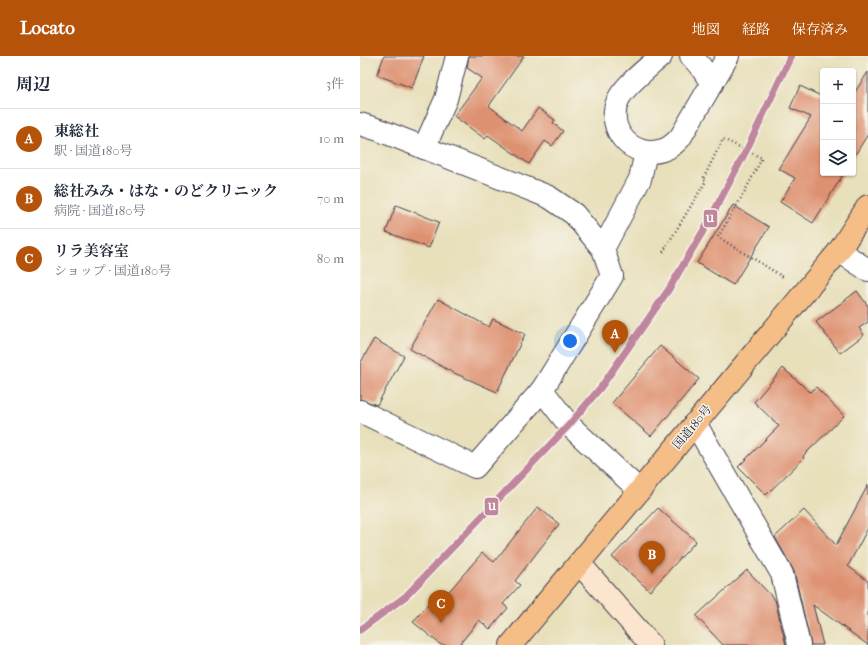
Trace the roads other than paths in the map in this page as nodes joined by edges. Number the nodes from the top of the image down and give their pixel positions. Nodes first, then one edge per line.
1 (457, 56) edge
2 (661, 56) edge
3 (691, 56) edge
4 (728, 56) edge
5 (712, 84) junction
6 (360, 124) edge
7 (424, 148) junction
8 (646, 152) junction
9 (868, 206) edge
10 (603, 249) junction
11 (839, 251) junction
12 (868, 270) edge
13 (542, 390) junction
14 (360, 411) edge
15 (695, 423) junction
16 (639, 490) junction
17 (579, 563) junction
18 (511, 645) edge
19 (652, 645) edge
20 (799, 645) edge

1 - 7 street
2 - 8 street
3 - 5 street
4 - 5 street
5 - 8 street
6 - 7 street
7 - 10 street
8 - 10 street
9 - 11 highway, 国道180号
10 - 13 street
11 - 12 street
11 - 15 highway, 国道180号
13 - 14 street
13 - 16 street
15 - 16 highway, 国道180号
15 - 20 street
16 - 17 highway, 国道180号
17 - 18 highway, 国道180号
17 - 19 street

